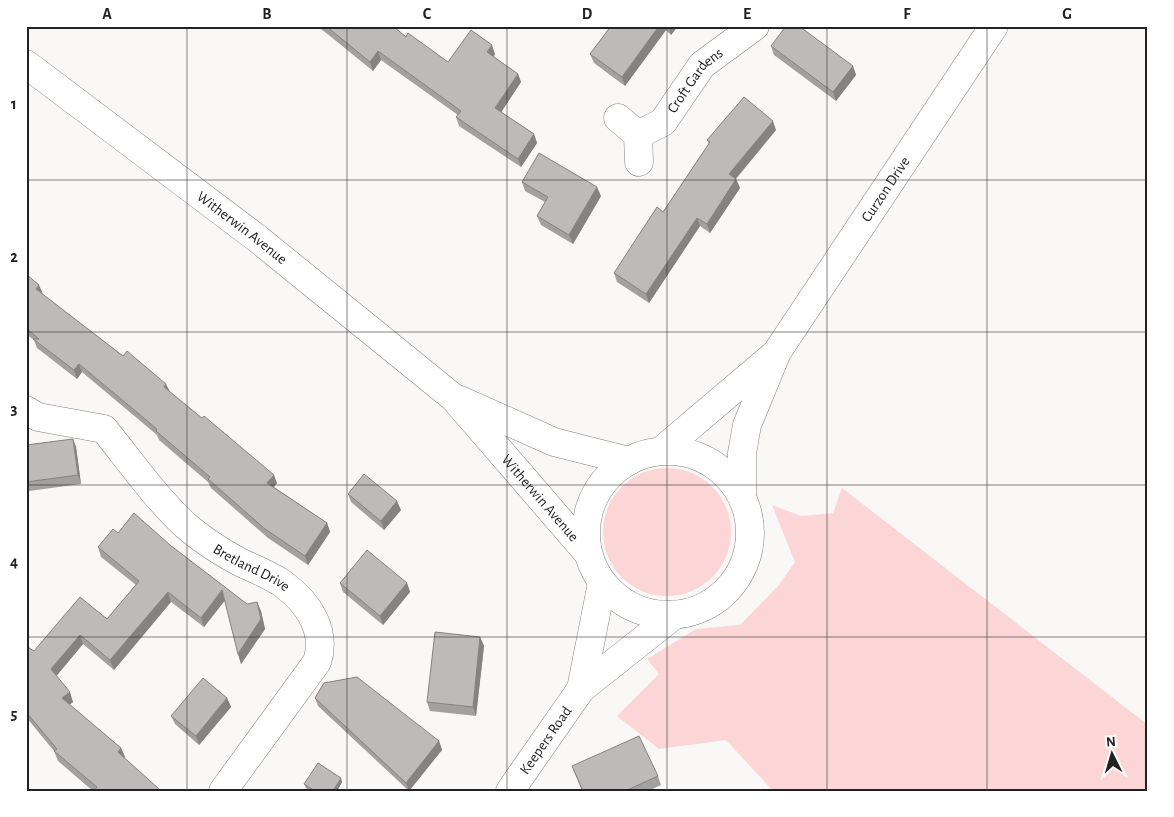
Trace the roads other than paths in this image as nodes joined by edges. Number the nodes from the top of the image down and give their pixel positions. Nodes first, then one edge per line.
1 (755, 26) edge
2 (994, 26) edge
3 (26, 64) edge
4 (632, 138) dead end
5 (777, 352) junction
6 (454, 398) junction
7 (26, 410) edge
8 (661, 451) junction
9 (629, 461) junction
10 (742, 496) junction
11 (587, 552) junction
12 (602, 583) junction
13 (673, 616) junction
14 (580, 689) junction
15 (224, 791) edge
16 (510, 791) edge

1 - 4 street, Croft Gardens
2 - 5 street, Curzon Drive
3 - 6 street, Witherwin Avenue
5 - 8 street
5 - 10 street
6 - 9 street, Witherwin Avenue
6 - 11 street, Witherwin Avenue
7 - 15 street, Bretland Drive
8 - 9 street
8 - 10 street
9 - 11 street
10 - 13 street
11 - 12 street
12 - 13 street
12 - 14 street
13 - 14 street
14 - 16 street, Keepers Road

